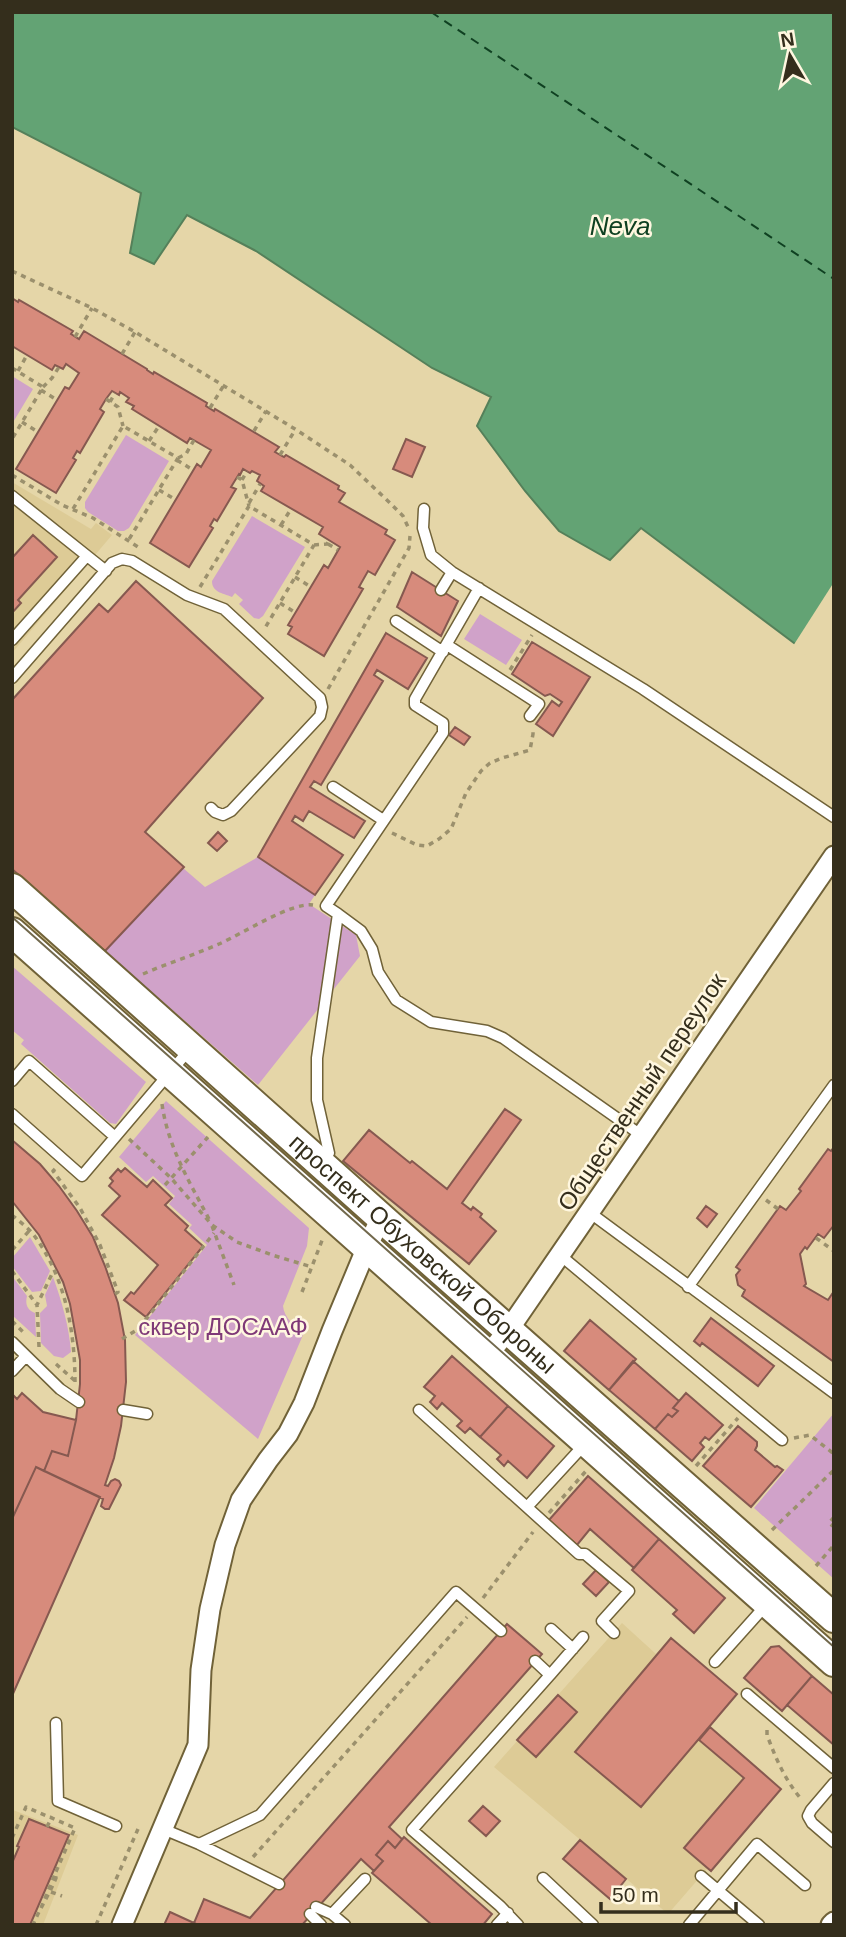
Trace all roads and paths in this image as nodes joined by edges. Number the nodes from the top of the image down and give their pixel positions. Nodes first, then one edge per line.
1 (12, 271) edge
2 (92, 309) junction
3 (135, 332) junction
4 (75, 337) dead end
5 (122, 354) dead end
6 (27, 355) dead end
7 (59, 367) dead end
8 (12, 368) edge
9 (17, 371) junction
10 (224, 385) junction
11 (42, 389) junction
12 (115, 393) dead end
13 (57, 400) dead end
14 (210, 408) dead end
15 (266, 411) junction
16 (22, 422) junction
17 (123, 426) junction
18 (159, 426) dead end
19 (295, 429) junction
20 (254, 431) dead end
21 (38, 432) dead end
22 (12, 439) edge
23 (194, 440) dead end
24 (149, 441) junction
25 (280, 455) dead end
26 (177, 459) junction
27 (193, 470) dead end
28 (247, 471) dead end
29 (260, 484) dead end
30 (159, 490) junction
31 (12, 496) edge
32 (176, 500) dead end
33 (248, 505) junction
34 (291, 509) dead end
35 (424, 509) dead end
36 (73, 510) dead end
37 (281, 525) junction
38 (128, 541) dead end
39 (314, 545) junction
40 (338, 550) dead end
41 (86, 556) junction
42 (106, 571) junction
43 (452, 572) junction
44 (295, 577) junction
45 (200, 587) dead end
46 (311, 587) dead end
47 (478, 588) junction
48 (441, 590) dead end
49 (280, 603) junction
50 (296, 613) dead end
51 (396, 621) dead end
52 (424, 624) dead end
53 (539, 625) junction
54 (263, 630) dead end
55 (418, 636) junction
56 (12, 640) edge
57 (445, 649) junction
58 (12, 678) edge
59 (503, 681) junction
60 (320, 698) junction
61 (530, 716) joint
62 (333, 787) dead end
63 (211, 807) dead end
64 (834, 817) edge
65 (383, 820) junction
66 (376, 830) junction
67 (834, 856) edge
68 (12, 888) edge
69 (326, 906) junction
70 (338, 914) junction
71 (12, 932) edge
72 (138, 975) dead end
73 (191, 1047) junction
74 (164, 1078) junction
75 (12, 1081) edge
76 (834, 1085) edge
77 (12, 1114) edge
78 (211, 1132) dead end
79 (118, 1134) junction
80 (641, 1135) junction
81 (63, 1159) junction
82 (320, 1164) junction
83 (181, 1166) junction
84 (172, 1178) junction
85 (165, 1185) dead end
86 (589, 1212) junction
87 (12, 1215) edge
88 (381, 1218) junction
89 (212, 1225) junction
90 (29, 1231) junction
91 (215, 1233) junction
92 (816, 1238) dead end
93 (320, 1244) dead end
94 (367, 1247) junction
95 (12, 1250) edge
96 (834, 1251) edge
97 (560, 1255) junction
98 (312, 1267) junction
99 (54, 1270) junction
100 (12, 1271) edge
101 (234, 1285) dead end
102 (688, 1287) junction
103 (302, 1292) dead end
104 (115, 1294) dead end
105 (37, 1306) junction
106 (509, 1329) junction
107 (122, 1339) dead end
108 (12, 1342) edge
109 (39, 1347) dead end
110 (488, 1354) junction
111 (26, 1356) junction
112 (12, 1371) edge
113 (834, 1393) edge
114 (76, 1401) joint
115 (746, 1409) junction
116 (123, 1410) dead end
117 (419, 1410) dead end
118 (147, 1414) dead end
119 (782, 1440) joint
120 (834, 1454) edge
121 (588, 1455) junction
122 (696, 1466) dead end
123 (834, 1470) edge
124 (527, 1507) junction
125 (834, 1517) edge
126 (543, 1520) junction
127 (834, 1527) edge
128 (772, 1530) dead end
129 (834, 1545) edge
130 (816, 1566) dead end
131 (767, 1603) junction
132 (475, 1609) junction
133 (834, 1619) edge
134 (551, 1629) dead end
135 (501, 1632) dead end
136 (614, 1633) dead end
137 (583, 1637) dead end
138 (572, 1649) junction
139 (535, 1661) dead end
140 (715, 1662) dead end
141 (834, 1662) edge
142 (550, 1675) junction
143 (747, 1694) dead end
144 (776, 1719) junction
145 (56, 1723) dead end
146 (834, 1768) edge
147 (834, 1783) edge
148 (811, 1810) junction
149 (51, 1817) junction
150 (116, 1826) joint
151 (47, 1827) dead end
152 (163, 1829) junction
153 (12, 1838) edge
154 (834, 1842) edge
155 (199, 1844) junction
156 (245, 1867) junction
157 (55, 1874) junction
158 (701, 1876) dead end
159 (543, 1878) dead end
160 (365, 1879) dead end
161 (279, 1884) dead end
162 (805, 1885) dead end
163 (718, 1890) junction
164 (51, 1892) junction
165 (62, 1896) dead end
166 (40, 1908) junction
167 (508, 1913) junction
168 (320, 1915) edge
169 (33, 1925) edge
170 (96, 1925) edge
171 (122, 1925) edge
172 (345, 1925) edge
173 (497, 1925) edge
174 (518, 1925) edge
175 (593, 1925) edge
176 (689, 1925) edge
177 (760, 1925) edge

1 - 2 path
2 - 3 path
2 - 4 path
3 - 5 path
3 - 10 path
6 - 9 path
7 - 11 path
8 - 9 path
9 - 11 path
10 - 14 path
10 - 15 path
11 - 13 path
11 - 16 path
12 - 17 path
15 - 19 path
15 - 20 path
16 - 21 path
16 - 22 path
17 - 24 path
17 - 36 path
18 - 24 path
19 - 25 path
19 - 60 path
23 - 26 path
24 - 26 path
26 - 27 path
26 - 30 path
28 - 33 path
29 - 33 path
30 - 32 path
30 - 38 path
31 - 41 lane
33 - 37 path
33 - 45 path
34 - 37 path
35 - 43 lane
37 - 39 path
39 - 40 path
39 - 44 path
41 - 42 lane
41 - 56 lane
42 - 58 lane
42 - 60 lane
43 - 47 lane
43 - 48 lane
44 - 46 path
44 - 49 path
47 - 53 lane
47 - 57 lane
49 - 50 path
49 - 54 path
51 - 55 lane
52 - 55 lane
53 - 59 path
53 - 64 lane
55 - 57 lane
57 - 59 lane
57 - 65 lane
59 - 61 lane
60 - 63 lane
61 - 66 path
62 - 65 lane
65 - 66 lane
66 - 69 lane
67 - 80 street, Общественный переулок
68 - 73 main road, проспект Обуховской Обороны
69 - 70 lane
69 - 72 path
70 - 80 lane
70 - 82 lane
71 - 74 main road, проспект Обуховской Обороны
73 - 74 lane
73 - 82 main road, проспект Обуховской Обороны
74 - 79 lane
74 - 83 path
74 - 94 main road, проспект Обуховской Обороны
75 - 79 lane
76 - 102 lane
77 - 81 lane
78 - 83 path
79 - 81 lane
79 - 84 path
80 - 86 street, Общественный переулок
81 - 104 path
82 - 88 main road, проспект Обуховской Обороны
83 - 84 path
83 - 89 path
84 - 85 path
84 - 89 path
86 - 97 street, Общественный переулок
86 - 102 lane
87 - 90 path
88 - 94 street
88 - 106 main road, проспект Обуховской Обороны
89 - 91 path
89 - 98 path
90 - 95 path
90 - 99 path
91 - 101 path
91 - 107 path
92 - 96 path
93 - 98 path
94 - 110 main road, проспект Обуховской Обороны
94 - 152 street
97 - 106 street, Общественный переулок
97 - 115 lane
98 - 103 path
99 - 105 path
99 - 114 path
100 - 105 path
102 - 113 lane
105 - 109 path
106 - 110 street, Общественный переулок
106 - 133 main road, проспект Обуховской Обороны
108 - 111 lane
110 - 121 main road, проспект Обуховской Обороны
111 - 112 lane
111 - 114 lane
115 - 119 lane
115 - 122 path
116 - 118 lane
117 - 124 lane
119 - 120 path
121 - 124 lane
121 - 126 path
121 - 131 main road, проспект Обуховской Обороны
123 - 128 path
124 - 126 lane
125 - 127 path
126 - 132 path
126 - 136 lane
129 - 130 path
131 - 140 lane
131 - 141 main road, проспект Обуховской Обороны
132 - 135 lane
132 - 155 lane
132 - 156 path
134 - 138 lane
137 - 138 lane
138 - 142 lane
139 - 142 lane
142 - 167 lane
143 - 144 lane
144 - 146 lane
144 - 148 path
145 - 150 lane
147 - 148 lane
148 - 154 lane
149 - 151 path
149 - 153 path
149 - 157 path
150 - 170 path
152 - 155 lane
152 - 171 street
155 - 156 lane
156 - 161 lane
157 - 164 path
157 - 166 path
158 - 163 lane
159 - 175 lane
160 - 168 lane
162 - 163 lane
163 - 176 lane
163 - 177 lane
164 - 165 path
164 - 166 path
166 - 169 path
167 - 173 lane
167 - 174 lane
168 - 172 lane

